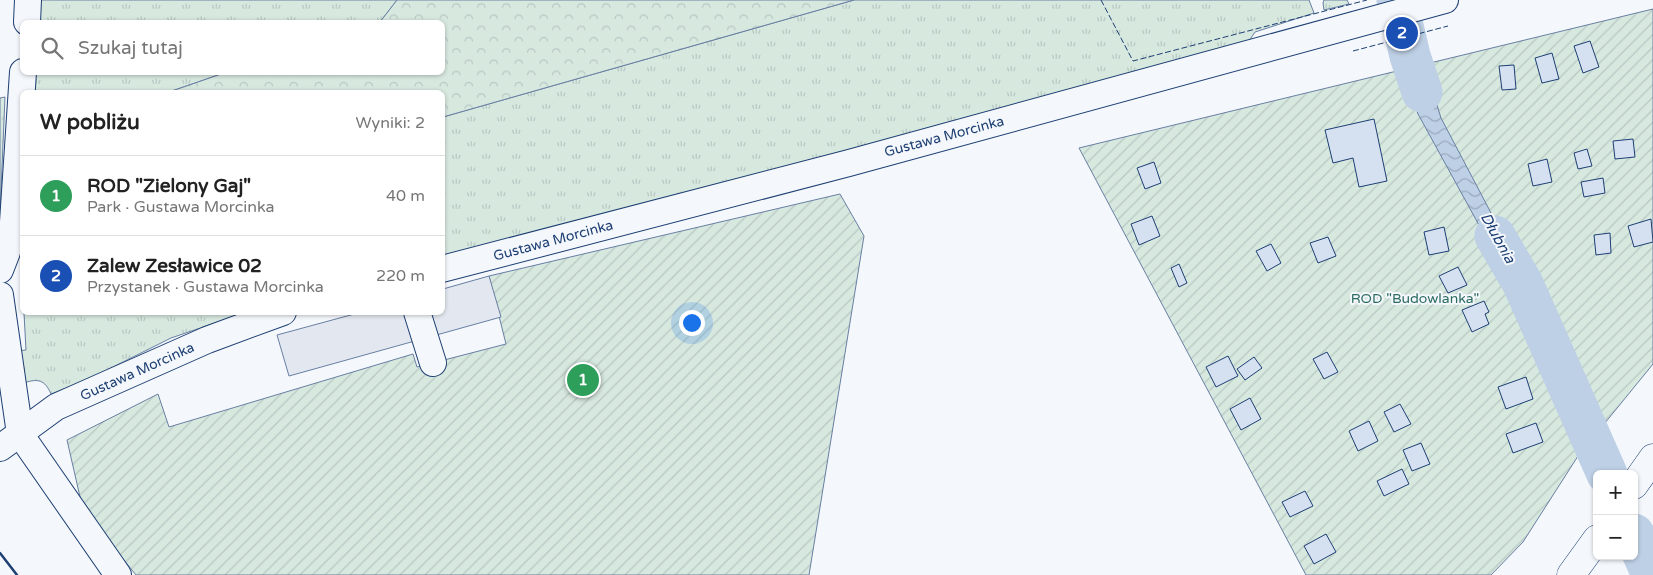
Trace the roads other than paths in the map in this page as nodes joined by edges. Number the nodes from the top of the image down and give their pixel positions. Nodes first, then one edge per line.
1 (28, 0) edge
2 (1443, 0) edge
3 (26, 20) edge
4 (23, 75) edge
5 (22, 90) edge
6 (20, 117) edge
7 (445, 268) edge
8 (0, 270) edge
9 (0, 295) edge
10 (275, 315) edge
11 (418, 315) edge
12 (433, 363) dead end
13 (10, 441) edge
14 (1653, 458) edge
15 (1638, 479) edge
16 (1593, 545) edge
17 (118, 575) edge
18 (1571, 575) edge

1 - 3 street
2 - 7 street, Gustawa Morcinka
4 - 5 street
6 - 8 street
9 - 13 street
10 - 13 street, Gustawa Morcinka
11 - 12 street
13 - 17 street
14 - 15 highway
16 - 18 highway

